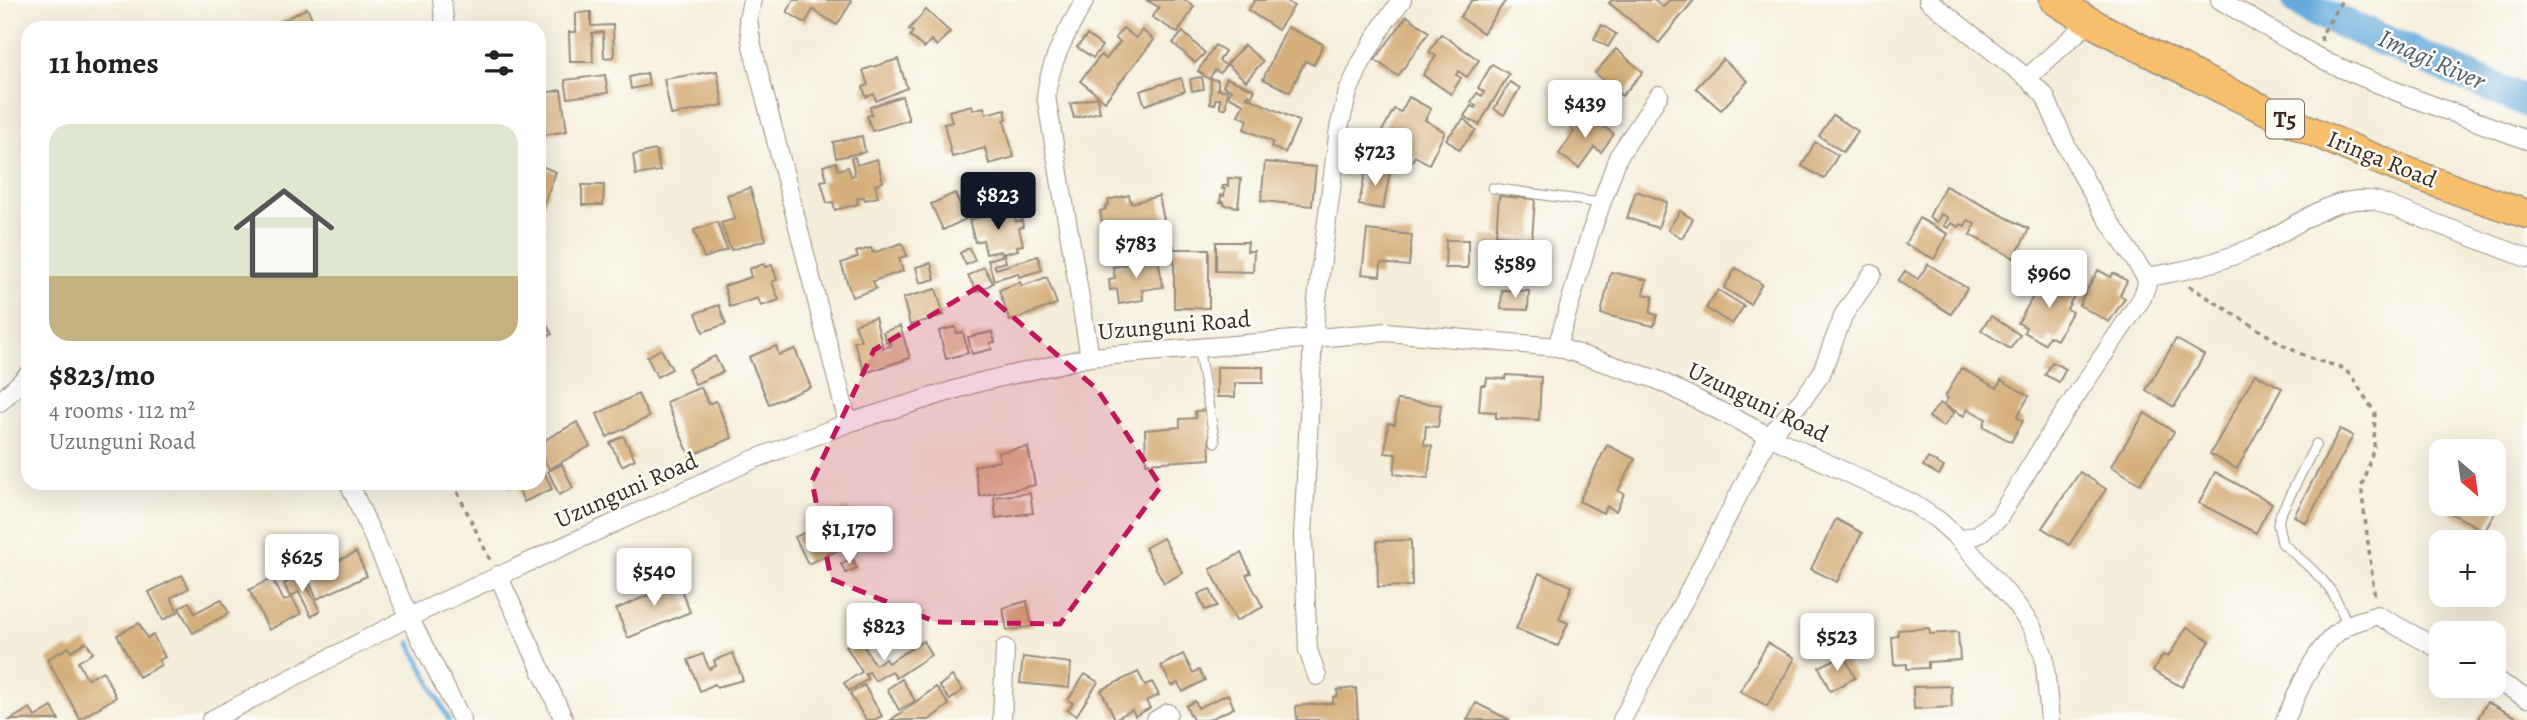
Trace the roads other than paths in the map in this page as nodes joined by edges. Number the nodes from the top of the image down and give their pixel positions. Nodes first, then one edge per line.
1 (442, 0) edge
2 (752, 0) edge
3 (1085, 0) edge
4 (1402, 0) edge
5 (1928, 0) edge
6 (2054, 0) edge
7 (2220, 0) edge
8 (444, 21) edge
9 (2089, 22) junction
10 (2027, 78) junction
11 (1659, 95) dead end
12 (2527, 140) edge
13 (1492, 188) dead end
14 (1601, 203) junction
15 (2527, 214) edge
16 (2527, 258) edge
17 (1872, 274) dead end
18 (2146, 277) junction
19 (1313, 337) junction
20 (1198, 347) junction
21 (1557, 347) junction
22 (1090, 357) junction
23 (21, 382) edge
24 (0, 402) edge
25 (848, 423) junction
26 (1769, 436) junction
27 (1215, 442) dead end
28 (2316, 444) dead end
29 (352, 490) edge
30 (1960, 540) junction
31 (498, 575) junction
32 (409, 617) junction
33 (2347, 625) junction
34 (2429, 643) edge
35 (1005, 648) dead end
36 (1317, 676) dead end
37 (2506, 686) edge
38 (2527, 698) edge
39 (211, 720) edge
40 (462, 720) edge
41 (564, 720) edge
42 (1002, 720) edge
43 (1622, 720) edge
44 (2050, 720) edge
45 (2285, 720) edge

1 - 8 street
2 - 25 street
3 - 22 street
4 - 19 street
5 - 10 street
6 - 9 highway, Iringa Road / T5
7 - 12 street
9 - 10 street
9 - 15 highway, Iringa Road / T5
10 - 18 street
11 - 14 street
13 - 14 lane
14 - 21 street
16 - 18 street
17 - 26 street
18 - 30 street
19 - 20 street, Uzunguni Road
19 - 21 street, Uzunguni Road
19 - 36 street
20 - 22 street, Uzunguni Road
20 - 27 lane
21 - 26 street, Uzunguni Road
22 - 25 street, Uzunguni Road
23 - 24 street
25 - 31 street, Uzunguni Road
26 - 30 street, Uzunguni Road
26 - 43 street
28 - 33 lane
29 - 32 street
30 - 44 street, Uzunguni Road
31 - 32 street, Uzunguni Road
31 - 41 street
32 - 39 street, Uzunguni Road
32 - 40 street
33 - 34 street
33 - 45 street
35 - 42 street
37 - 38 street

